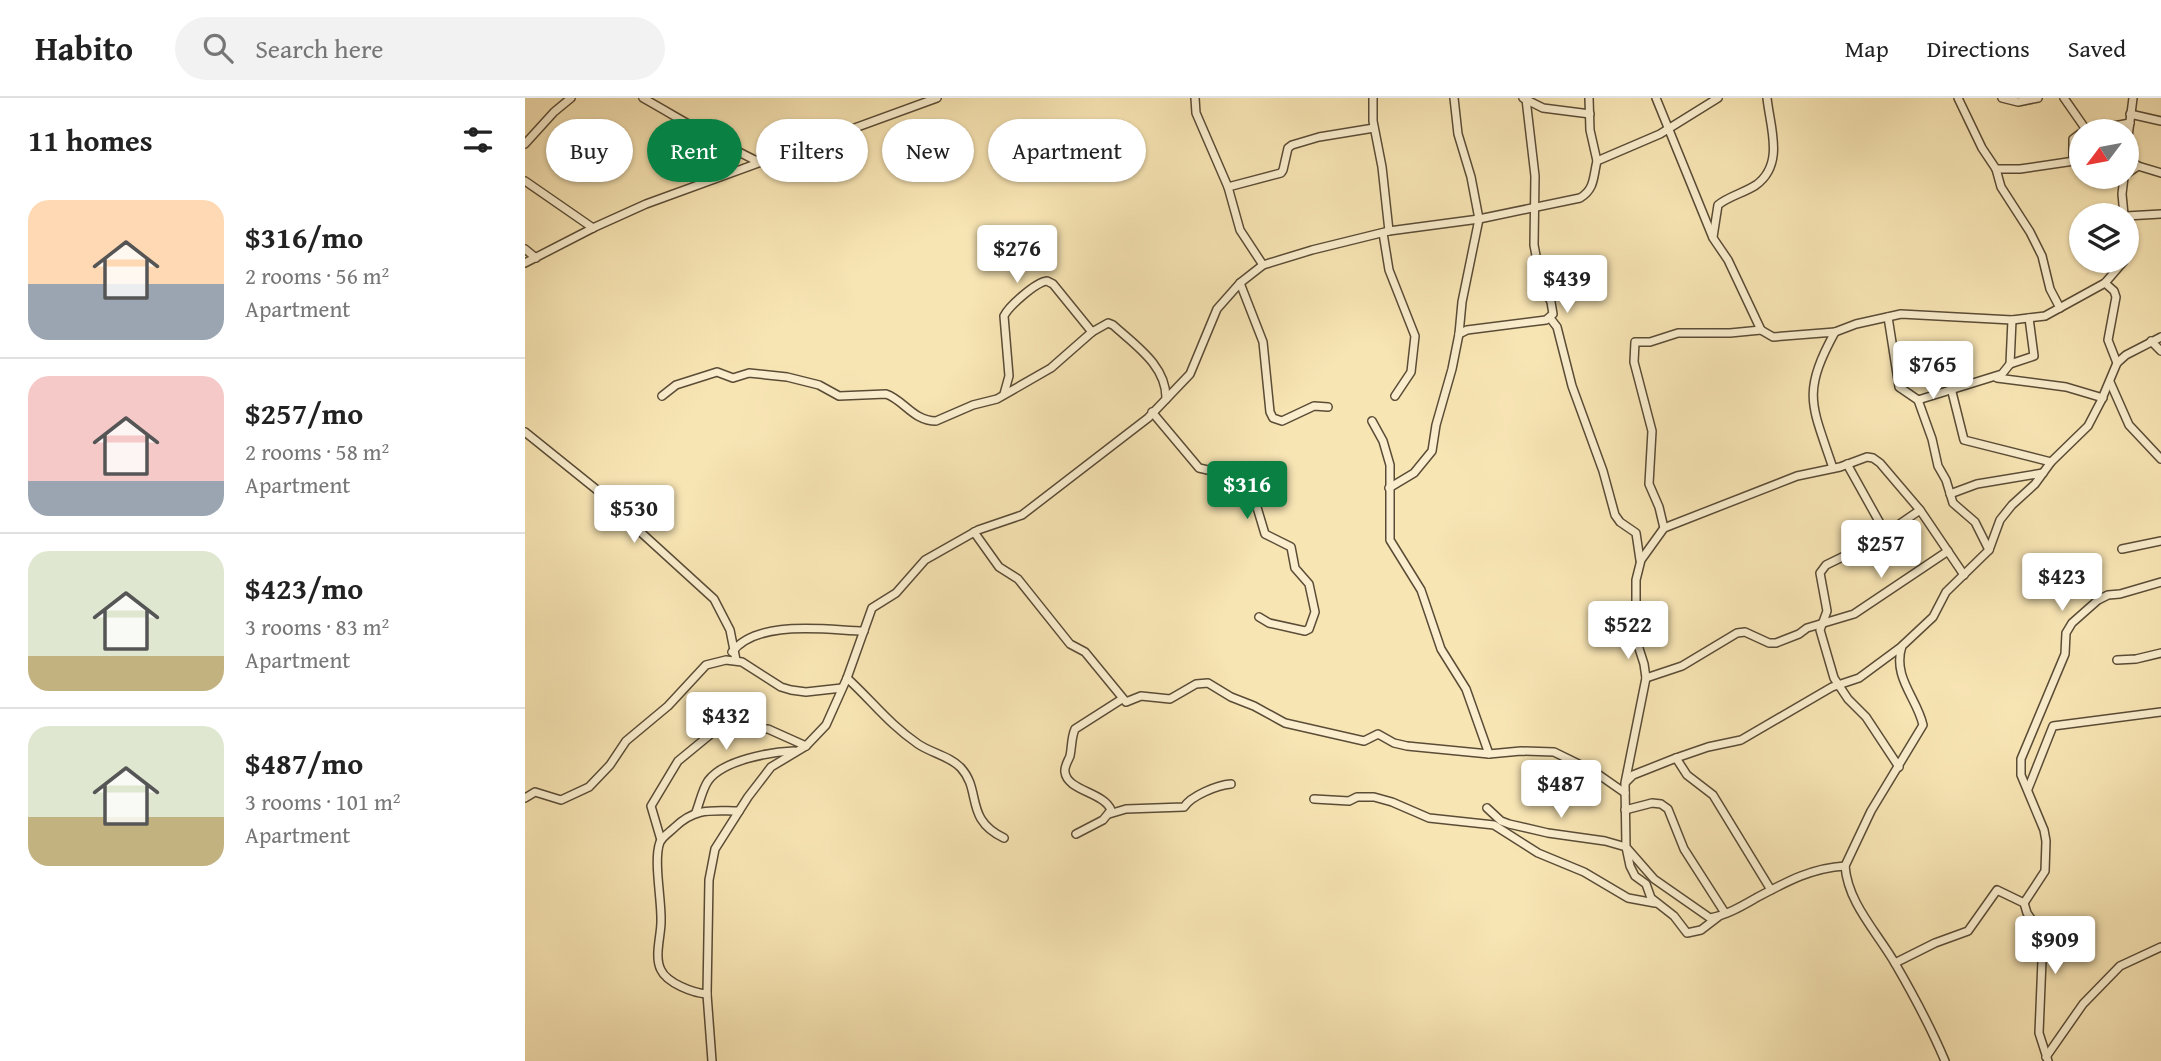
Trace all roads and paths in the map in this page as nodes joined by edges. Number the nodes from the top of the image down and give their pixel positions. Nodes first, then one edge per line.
1 (571, 98) edge
2 (643, 98) edge
3 (937, 98) edge
4 (1195, 98) edge
5 (1373, 98) edge
6 (1454, 98) edge
7 (1589, 98) edge
8 (1656, 98) edge
9 (1718, 98) edge
10 (1767, 98) edge
11 (1958, 98) edge
12 (2005, 98) edge
13 (2038, 98) edge
14 (2064, 98) edge
15 (2133, 98) edge
16 (1525, 99) edge
17 (2018, 100) edge
18 (1590, 114) junction
19 (2130, 114) junction
20 (2076, 119) edge
21 (2130, 119) edge
22 (2161, 121) edge
23 (868, 123) edge
24 (1374, 128) junction
25 (1668, 129) junction
26 (525, 144) edge
27 (756, 161) edge
28 (1597, 161) junction
29 (2069, 161) edge
30 (756, 164) edge
31 (2139, 166) edge
32 (1996, 169) junction
33 (2161, 173) edge
34 (525, 181) edge
35 (1229, 187) junction
36 (1535, 208) junction
37 (2161, 214) edge
38 (2139, 215) edge
39 (1479, 219) junction
40 (593, 228) junction
41 (1386, 232) junction
42 (1713, 238) junction
43 (525, 249) edge
44 (536, 258) junction
45 (525, 263) edge
46 (1263, 265) junction
47 (2114, 273) edge
48 (1240, 283) junction
49 (2105, 283) junction
50 (2060, 308) junction
51 (1888, 317) junction
52 (1550, 318) junction
53 (2029, 318) junction
54 (2012, 320) junction
55 (1761, 330) junction
56 (1093, 332) junction
57 (1835, 332) junction
58 (1459, 334) junction
59 (2161, 337) edge
60 (2151, 341) junction
61 (2161, 351) edge
62 (2117, 363) junction
63 (2010, 364) junction
64 (1993, 377) junction
65 (2110, 381) junction
66 (1951, 388) junction
67 (1004, 395) junction
68 (663, 396) dead end
69 (1395, 396) dead end
70 (2102, 398) junction
71 (1166, 400) junction
72 (1918, 400) junction
73 (1328, 407) dead end
74 (1152, 412) junction
75 (1372, 421) dead end
76 (525, 432) edge
77 (2161, 459) edge
78 (2051, 461) junction
79 (1847, 464) junction
80 (1833, 468) junction
81 (2043, 473) junction
82 (1389, 488) junction
83 (1951, 494) junction
84 (1920, 510) junction
85 (1664, 528) junction
86 (974, 531) junction
87 (1886, 534) junction
88 (2161, 541) edge
89 (2122, 549) dead end
90 (1989, 550) junction
91 (1948, 551) junction
92 (1641, 560) junction
93 (1964, 575) junction
94 (2161, 582) edge
95 (1259, 617) dead end
96 (1822, 624) junction
97 (864, 631) junction
98 (1902, 646) junction
99 (733, 650) junction
100 (2161, 653) edge
101 (726, 660) junction
102 (736, 660) junction
103 (2117, 660) dead end
104 (847, 678) junction
105 (1646, 678) junction
106 (1838, 685) junction
107 (842, 688) junction
108 (1122, 699) junction
109 (2161, 712) edge
110 (2038, 717) junction
111 (2053, 726) junction
112 (806, 746) junction
113 (798, 751) junction
114 (1489, 754) junction
115 (1676, 758) junction
116 (1899, 767) junction
117 (1625, 783) junction
118 (1231, 784) dead end
119 (2028, 789) junction
120 (1625, 793) junction
121 (525, 798) edge
122 (1314, 799) dead end
123 (1487, 808) dead end
124 (1625, 810) junction
125 (739, 811) junction
126 (696, 812) junction
127 (1109, 814) junction
128 (1076, 834) dead end
129 (1005, 838) dead end
130 (661, 840) junction
131 (1626, 847) junction
132 (1845, 866) junction
133 (1771, 890) junction
134 (1655, 903) junction
135 (2024, 903) junction
136 (1722, 915) junction
137 (2161, 947) edge
138 (1895, 963) junction
139 (707, 994) junction
140 (2047, 1059) edge
141 (712, 1061) edge
142 (1945, 1061) edge

1 - 26 street
2 - 27 street
3 - 23 street
4 - 35 street
5 - 24 street
6 - 39 street
7 - 18 street
8 - 25 street
9 - 25 street
10 - 42 street
11 - 32 street
12 - 17 street
13 - 17 street
14 - 20 street
15 - 19 street
16 - 18 street
16 - 36 street
18 - 28 street
19 - 21 street
19 - 22 street
24 - 35 street
24 - 41 street
25 - 28 street
25 - 42 street
28 - 36 street
29 - 32 street
30 - 40 street
31 - 33 street
32 - 50 street
34 - 40 street
35 - 46 street
36 - 39 street
36 - 52 street
37 - 38 street
39 - 41 street
39 - 58 street
40 - 44 street
41 - 46 street
41 - 69 street
42 - 55 street
43 - 44 street
44 - 45 street
46 - 48 street
47 - 49 street
48 - 71 street
48 - 73 street
49 - 50 street
49 - 62 street
50 - 53 street
51 - 54 street
51 - 57 street
51 - 72 street
52 - 58 street
52 - 92 street
53 - 54 street
53 - 63 street
54 - 63 street
55 - 57 street
55 - 85 street
56 - 67 street
56 - 67 street
56 - 71 street
57 - 80 street
58 - 82 street
59 - 60 street
60 - 61 street
60 - 62 street
62 - 65 street
63 - 64 street
64 - 66 street
64 - 70 street
65 - 70 street
65 - 77 street
66 - 72 street
66 - 78 street
67 - 68 street
70 - 78 street
71 - 74 street
72 - 83 street
74 - 86 street
74 - 95 street
75 - 82 street
76 - 99 street
78 - 81 street
79 - 80 street
79 - 84 street
79 - 87 street
80 - 85 street
81 - 83 street
81 - 90 street
82 - 114 street
83 - 90 street
84 - 87 street
84 - 91 street
85 - 92 street
86 - 97 street
86 - 108 street
87 - 96 street
88 - 89 street
90 - 93 street
91 - 93 street
91 - 96 street
92 - 105 street
93 - 98 street
94 - 110 street
96 - 105 street
96 - 106 street
97 - 99 street
97 - 104 street
98 - 106 street
98 - 116 street
99 - 101 street
99 - 102 street
100 - 103 street
101 - 102 street
101 - 121 street
102 - 107 street
104 - 107 street
104 - 129 street
105 - 117 street
106 - 115 street
106 - 116 street
107 - 112 street
108 - 114 street
108 - 127 street
109 - 111 street
110 - 111 street
110 - 119 street
111 - 119 street
112 - 113 street
112 - 130 street
113 - 125 street
113 - 126 street
114 - 120 street
115 - 117 street
115 - 133 street
116 - 132 street
117 - 120 street
118 - 127 street
119 - 135 street
120 - 124 street
122 - 134 street
123 - 131 street
124 - 131 street
124 - 136 street
125 - 126 street
125 - 139 street
126 - 130 street
127 - 128 street
130 - 139 street
131 - 134 street
131 - 136 street
132 - 133 street
132 - 138 street
133 - 136 street
134 - 136 street
135 - 138 street
135 - 140 street
137 - 140 street
138 - 142 street
139 - 141 street

